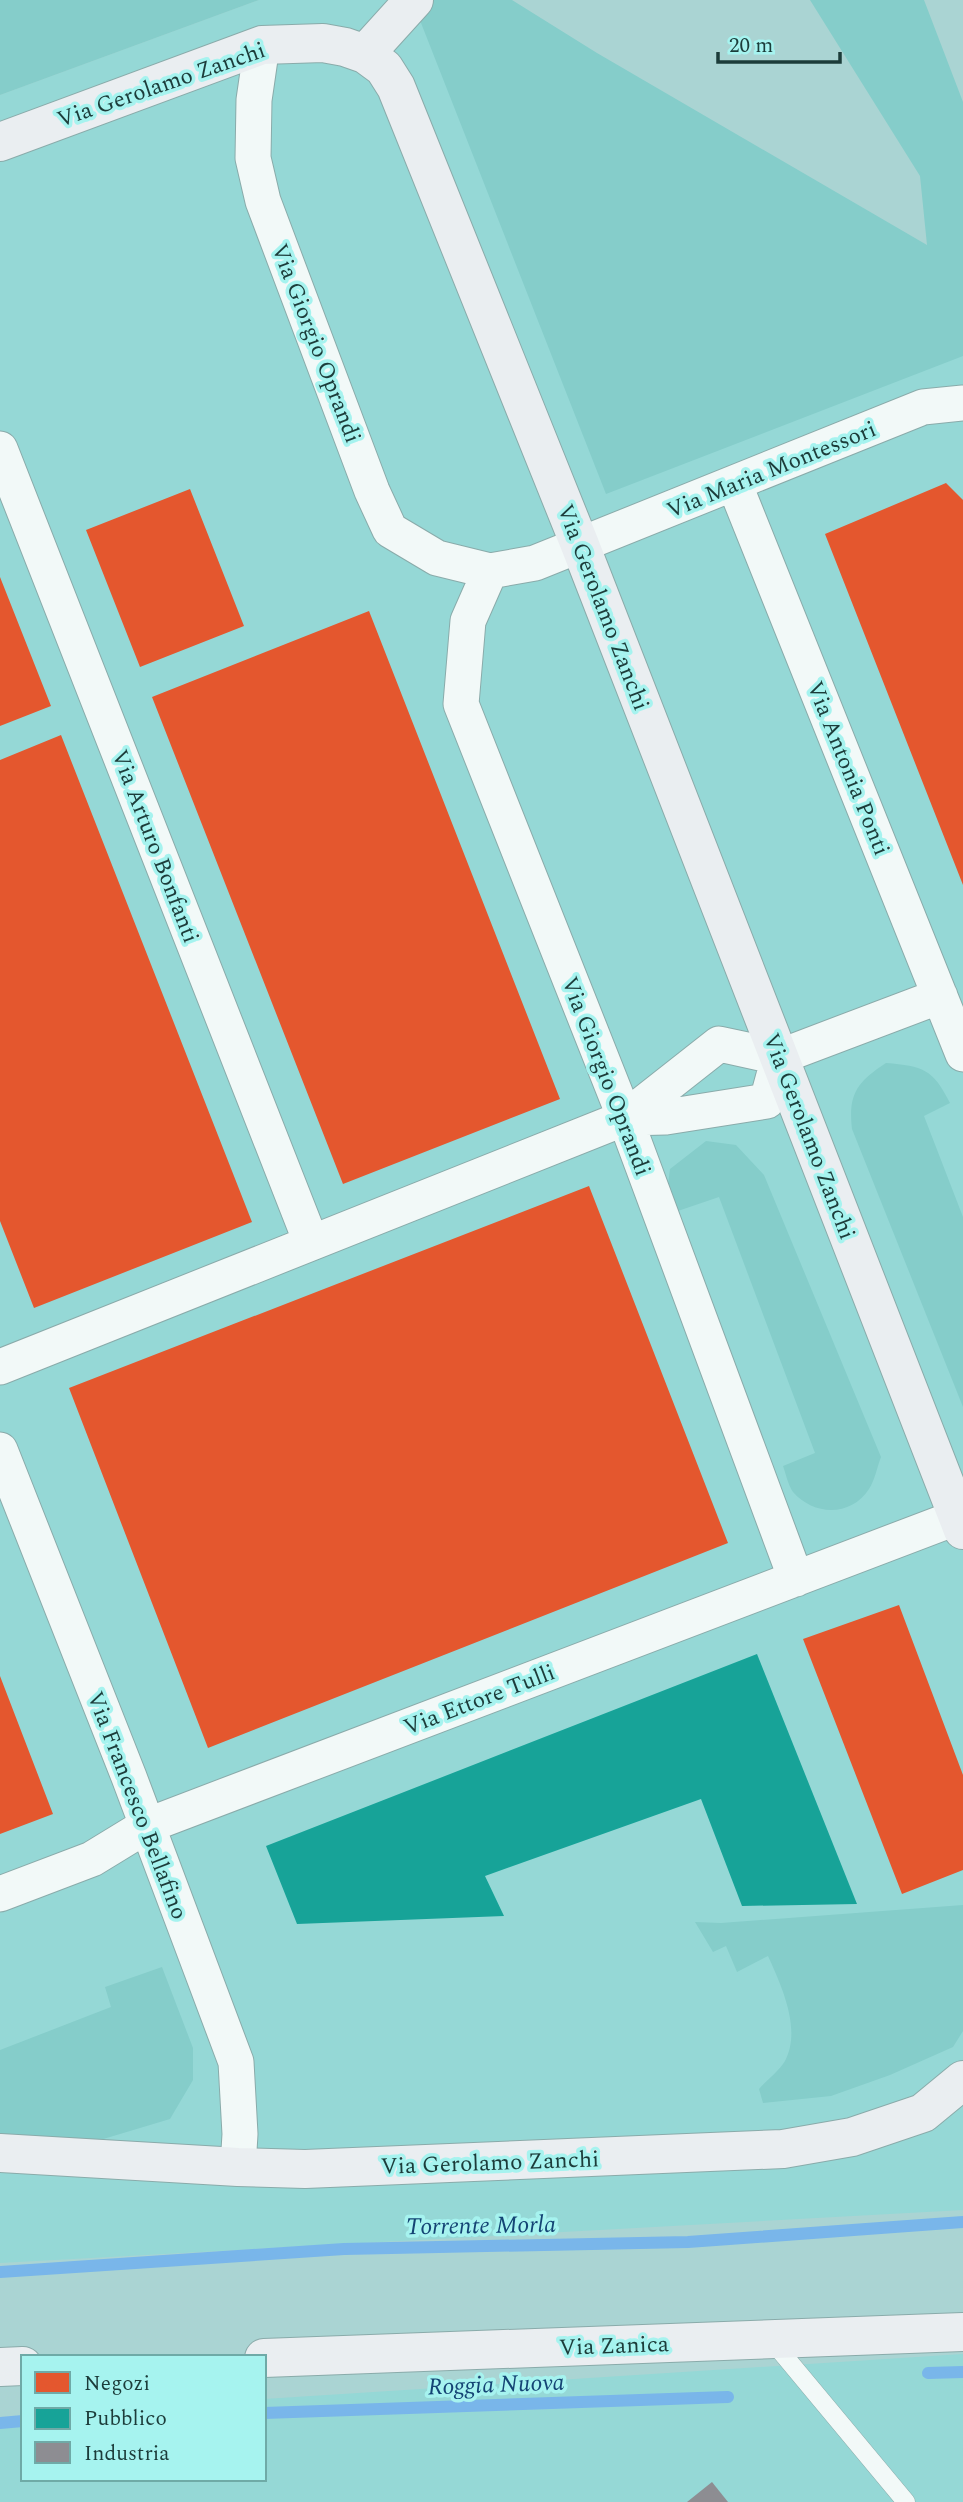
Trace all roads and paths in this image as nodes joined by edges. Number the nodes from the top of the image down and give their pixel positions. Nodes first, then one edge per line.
1 (414, 0) edge
2 (262, 45) junction
3 (365, 54) junction
4 (0, 142) edge
5 (963, 402) edge
6 (0, 449) edge
7 (733, 483) junction
8 (580, 545) junction
9 (490, 571) junction
10 (940, 996) junction
11 (963, 1054) edge
12 (779, 1057) junction
13 (625, 1118) junction
14 (312, 1242) junction
15 (0, 1367) edge
16 (0, 1450) edge
17 (962, 1521) edge
18 (796, 1579) junction
19 (146, 1826) junction
20 (0, 1894) edge
21 (963, 2080) edge
22 (0, 2153) edge
23 (238, 2167) junction
24 (963, 2332) edge
25 (771, 2340) junction
26 (266, 2358) edge
27 (21, 2366) edge
28 (0, 2367) edge
29 (906, 2502) edge

1 - 3 street
2 - 3 street, Via Gerolamo Zanchi
2 - 4 street, Via Gerolamo Zanchi
2 - 9 street, Via Giorgio Oprandi
3 - 8 street, Via Gerolamo Zanchi
5 - 7 street, Via Maria Montessori
6 - 14 street, Via Arturo Bonfanti
7 - 8 street, Via Maria Montessori
7 - 10 street, Via Antonia Ponti
8 - 9 street, Via Giorgio Oprandi
8 - 12 street, Via Gerolamo Zanchi
9 - 13 street, Via Giorgio Oprandi
10 - 11 street, Via Antonia Ponti
10 - 12 street
12 - 13 street
12 - 13 street
12 - 17 street, Via Gerolamo Zanchi
13 - 14 street
13 - 18 street, Via Giorgio Oprandi
14 - 15 street
16 - 19 street, Via Francesco Bellafino
17 - 18 street, Via Ettore Tulli
18 - 19 street, Via Ettore Tulli
19 - 20 street, Via Ettore Tulli
19 - 23 street, Via Francesco Bellafino
21 - 23 street, Via Gerolamo Zanchi
22 - 23 street, Via Gerolamo Zanchi
24 - 25 street, Via Zanica
25 - 26 street, Via Zanica
25 - 29 lane
27 - 28 street

